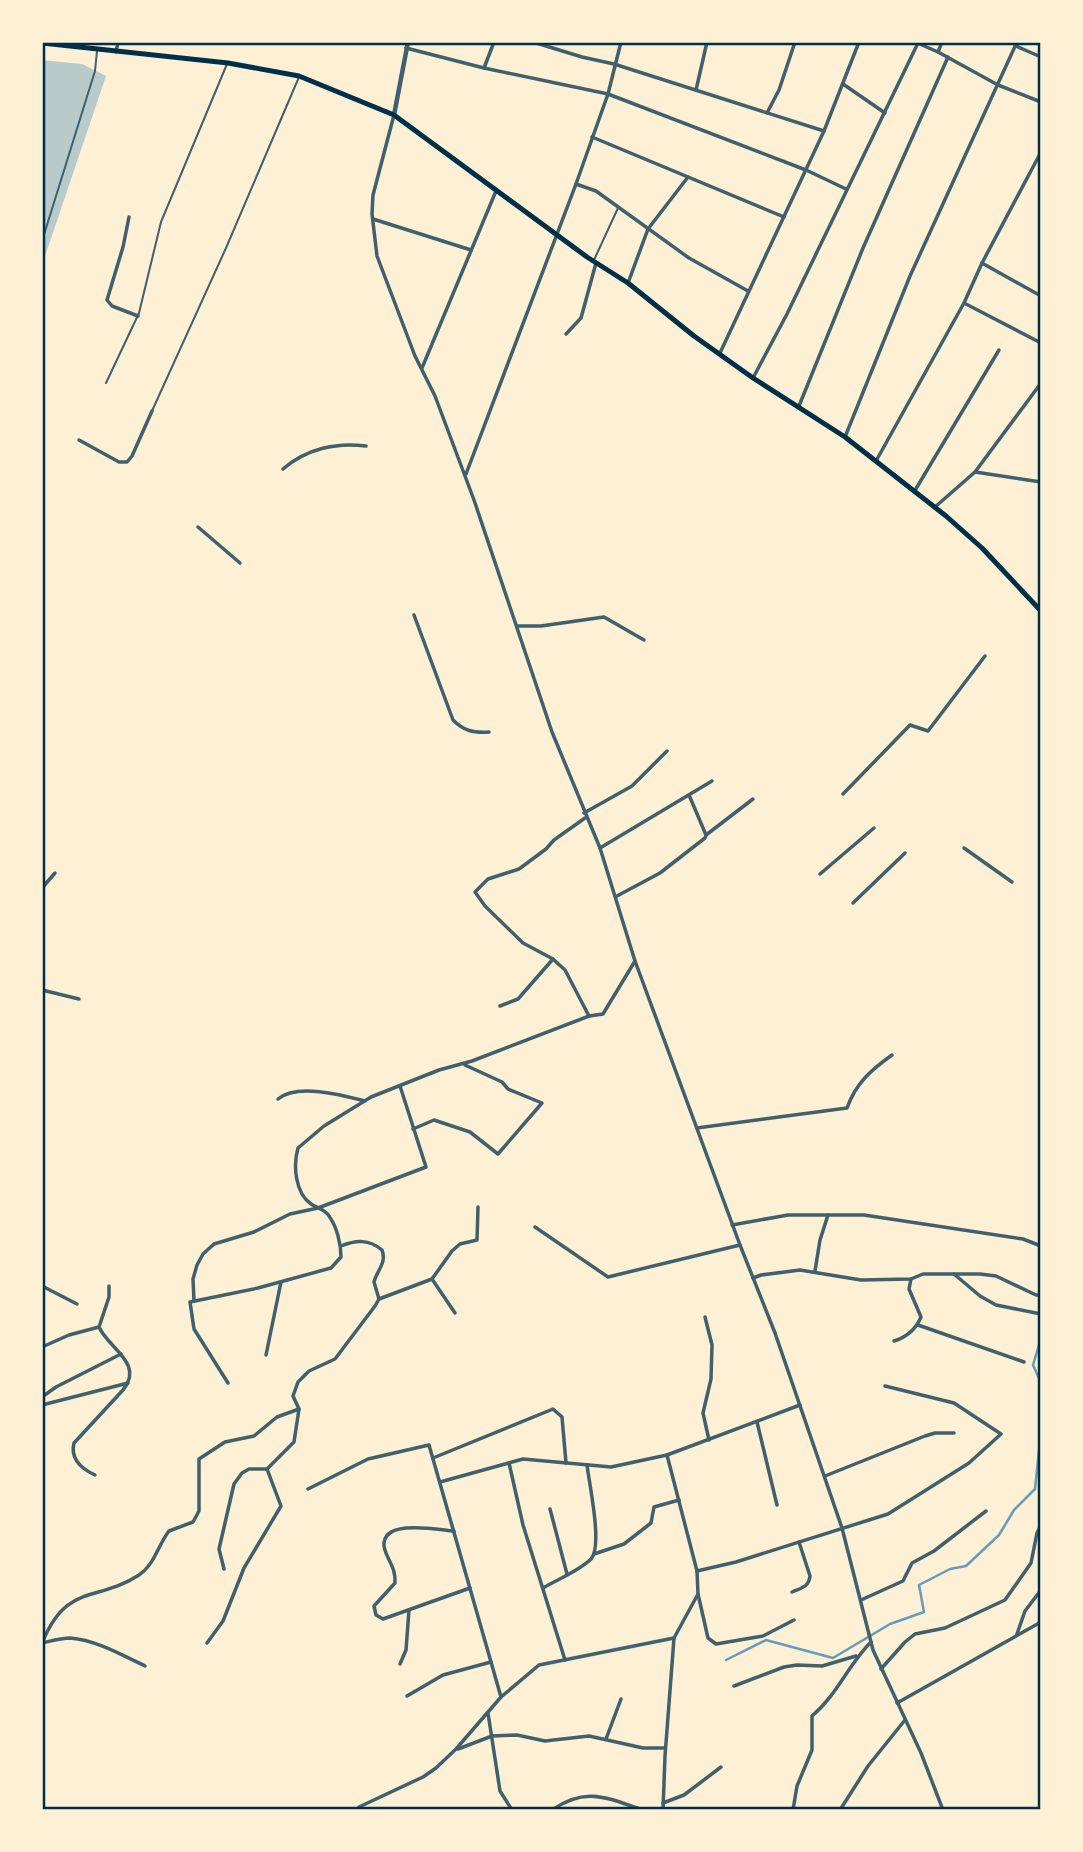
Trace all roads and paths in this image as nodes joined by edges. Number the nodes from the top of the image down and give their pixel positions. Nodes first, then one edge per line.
1 (118, 42) edge
2 (494, 42) edge
3 (533, 42) edge
4 (621, 42) edge
5 (707, 42) edge
6 (795, 42) edge
7 (859, 42) edge
8 (942, 42) edge
9 (42, 43) edge
10 (916, 43) edge
11 (1016, 44) edge
12 (407, 45) edge
13 (97, 50) junction
14 (939, 51) junction
15 (116, 52) junction
16 (948, 57) junction
17 (1041, 57) edge
18 (228, 63) junction
19 (614, 64) junction
20 (484, 68) junction
21 (299, 76) junction
22 (843, 83) junction
23 (998, 85) junction
24 (696, 90) junction
25 (607, 94) junction
26 (1041, 102) edge
27 (766, 113) junction
28 (884, 113) junction
29 (394, 115) junction
30 (824, 131) junction
31 (591, 137) junction
32 (1041, 152) edge
33 (806, 170) junction
34 (688, 177) junction
35 (576, 184) junction
36 (497, 189) junction
37 (846, 190) junction
38 (618, 207) junction
39 (129, 217) dead end
40 (784, 217) junction
41 (372, 219) junction
42 (648, 229) junction
43 (557, 233) junction
44 (42, 241) edge
45 (471, 250) junction
46 (595, 262) junction
47 (982, 263) junction
48 (628, 283) junction
49 (748, 291) junction
50 (1041, 296) edge
51 (964, 303) junction
52 (138, 316) junction
53 (566, 334) dead end
54 (1041, 343) edge
55 (999, 350) dead end
56 (720, 353) junction
57 (422, 369) junction
58 (753, 378) junction
59 (106, 383) dead end
60 (1041, 383) edge
61 (799, 406) junction
62 (152, 411) joint
63 (845, 437) junction
64 (79, 440) dead end
65 (366, 446) dead end
66 (875, 462) junction
67 (283, 469) dead end
68 (975, 472) junction
69 (465, 475) junction
70 (1041, 482) edge
71 (914, 492) junction
72 (935, 508) junction
73 (198, 527) dead end
74 (240, 563) dead end
75 (1041, 611) edge
76 (414, 615) dead end
77 (518, 626) junction
78 (644, 640) dead end
79 (985, 656) dead end
80 (489, 732) dead end
81 (667, 751) dead end
82 (712, 781) dead end
83 (844, 794) dead end
84 (689, 795) junction
85 (753, 799) dead end
86 (585, 815) junction
87 (874, 828) dead end
88 (706, 835) junction
89 (600, 848) junction
90 (964, 848) dead end
91 (905, 853) dead end
92 (55, 873) dead end
93 (820, 874) dead end
94 (1012, 882) dead end
95 (42, 888) edge
96 (617, 897) junction
97 (853, 902) dead end
98 (552, 959) junction
99 (635, 961) junction
100 (42, 990) edge
101 (79, 999) dead end
102 (500, 1006) dead end
103 (589, 1016) junction
104 (892, 1055) dead end
105 (463, 1064) junction
106 (400, 1086) junction
107 (278, 1099) dead end
108 (365, 1101) junction
109 (697, 1128) junction
110 (413, 1129) junction
111 (478, 1207) dead end
112 (318, 1208) junction
113 (828, 1215) junction
114 (732, 1225) junction
115 (535, 1227) dead end
116 (740, 1245) junction
117 (341, 1246) junction
118 (1041, 1246) edge
119 (815, 1271) junction
120 (954, 1274) junction
121 (752, 1278) junction
122 (432, 1279) junction
123 (911, 1279) junction
124 (281, 1282) junction
125 (42, 1286) edge
126 (109, 1286) dead end
127 (1041, 1295) edge
128 (379, 1298) junction
129 (194, 1301) junction
130 (76, 1304) dead end
131 (455, 1314) dead end
132 (1041, 1314) edge
133 (705, 1317) dead end
134 (918, 1325) junction
135 (99, 1327) junction
136 (894, 1341) dead end
137 (42, 1347) edge
138 (121, 1354) junction
139 (266, 1354) dead end
140 (1024, 1362) dead end
141 (228, 1382) dead end
142 (128, 1383) junction
143 (884, 1386) dead end
144 (42, 1397) edge
145 (42, 1405) edge
146 (800, 1405) junction
147 (299, 1409) junction
148 (757, 1422) junction
149 (954, 1433) dead end
150 (709, 1440) junction
151 (667, 1455) junction
152 (433, 1458) junction
153 (509, 1463) junction
154 (566, 1463) junction
155 (587, 1465) junction
156 (267, 1469) junction
157 (95, 1475) dead end
158 (825, 1476) junction
159 (440, 1482) junction
160 (308, 1489) dead end
161 (679, 1500) junction
162 (777, 1505) dead end
163 (550, 1509) dead end
164 (986, 1511) dead end
165 (1041, 1524) edge
166 (842, 1528) junction
167 (454, 1531) junction
168 (799, 1542) junction
169 (594, 1554) junction
170 (224, 1569) dead end
171 (697, 1571) junction
172 (567, 1574) junction
173 (470, 1588) junction
174 (542, 1589) junction
175 (1041, 1590) edge
176 (792, 1592) dead end
177 (698, 1594) junction
178 (861, 1600) junction
179 (409, 1610) junction
180 (794, 1620) dead end
181 (1041, 1622) edge
182 (1016, 1636) junction
183 (674, 1638) junction
184 (871, 1642) junction
185 (42, 1643) edge
186 (207, 1643) dead end
187 (858, 1655) junction
188 (565, 1660) junction
189 (491, 1662) junction
190 (400, 1664) dead end
191 (145, 1666) dead end
192 (881, 1669) junction
193 (734, 1685) dead end
194 (407, 1696) dead end
195 (501, 1697) junction
196 (621, 1699) dead end
197 (897, 1703) junction
198 (488, 1713) junction
199 (905, 1720) junction
200 (492, 1736) junction
201 (606, 1739) junction
202 (665, 1748) junction
203 (456, 1749) junction
204 (722, 1767) dead end
205 (663, 1803) junction
206 (359, 1807) dead end
207 (512, 1810) edge
208 (552, 1810) edge
209 (643, 1810) edge
210 (663, 1810) edge
211 (793, 1810) edge
212 (840, 1810) edge
213 (943, 1810) edge

1 - 15 street
2 - 20 street
3 - 19 street
4 - 19 street
5 - 24 street
6 - 27 street
7 - 22 street
8 - 14 street
9 - 13 main road
10 - 14 street
10 - 28 street
11 - 17 street
11 - 23 street
12 - 20 street
12 - 29 street
13 - 15 main road
13 - 44 lane
14 - 16 street
15 - 18 main road
16 - 23 street
16 - 61 street
18 - 21 main road
18 - 52 lane
19 - 24 street
19 - 25 street
20 - 25 street
21 - 29 main road
21 - 62 lane
22 - 28 street
22 - 30 street
23 - 26 street
23 - 63 street
24 - 27 street
25 - 31 street
25 - 33 street
27 - 30 street
28 - 37 street
29 - 36 main road
29 - 41 street
30 - 33 street
31 - 34 street
31 - 35 street
32 - 47 street
33 - 37 street
33 - 40 street
34 - 40 street
34 - 42 street
35 - 38 street
35 - 43 street
36 - 43 main road
36 - 45 street
37 - 58 street
38 - 42 street
38 - 46 lane
39 - 52 street
40 - 49 street
41 - 45 street
41 - 57 street
42 - 48 street
42 - 49 street
43 - 46 main road
43 - 69 street
45 - 57 street
46 - 48 main road
46 - 53 street
47 - 50 street
47 - 51 street
48 - 56 main road
49 - 56 street
51 - 54 street
51 - 66 street
52 - 59 lane
55 - 71 street
56 - 58 main road
57 - 69 street
58 - 61 main road
60 - 68 street
61 - 63 main road
62 - 64 street
63 - 66 main road
65 - 67 street
66 - 71 main road
68 - 70 street
68 - 72 street
69 - 77 street
71 - 72 main road
72 - 75 main road
73 - 74 street
76 - 80 street
77 - 78 street
77 - 86 street
79 - 83 street
81 - 86 street
82 - 84 street
84 - 88 street
84 - 89 street
85 - 88 street
86 - 89 street
86 - 98 street
87 - 93 street
88 - 96 street
89 - 96 street
90 - 94 street
91 - 97 street
92 - 95 street
96 - 99 street
98 - 102 street
98 - 103 street
99 - 103 street
99 - 109 street
100 - 101 street
103 - 105 street
104 - 109 street
105 - 106 street
105 - 110 street
106 - 108 street
106 - 110 street
107 - 108 street
108 - 112 street
109 - 114 street
110 - 112 street
111 - 122 street
112 - 117 street
112 - 129 street
113 - 114 street
113 - 118 street
113 - 119 street
114 - 116 street
115 - 116 street
116 - 121 street
117 - 124 street
117 - 128 street
119 - 121 street
119 - 123 street
120 - 123 street
120 - 127 street
120 - 132 street
121 - 146 street
122 - 128 street
122 - 131 street
123 - 134 street
124 - 129 street
124 - 139 street
125 - 130 street
126 - 135 street
128 - 147 street
129 - 141 street
133 - 150 street
134 - 136 street
134 - 140 street
135 - 137 street
135 - 138 street
138 - 142 street
138 - 144 street
142 - 145 street
142 - 157 street
143 - 166 street
146 - 148 street
146 - 158 street
147 - 156 street
147 - 185 street
148 - 150 street
148 - 162 street
149 - 158 street
150 - 151 street
151 - 155 street
151 - 161 street
152 - 154 street
152 - 159 street
152 - 160 street
153 - 154 street
153 - 159 street
153 - 174 street
154 - 155 street
155 - 169 street
156 - 170 street
156 - 186 street
158 - 166 street
159 - 167 street
161 - 169 street
161 - 171 street
163 - 172 street
164 - 178 street
165 - 192 street
166 - 168 street
166 - 178 street
167 - 173 street
167 - 179 street
168 - 171 street
168 - 176 street
169 - 172 street
171 - 177 street
172 - 174 street
173 - 179 street
173 - 189 street
174 - 188 street
175 - 182 street
177 - 180 street
177 - 183 street
178 - 184 street
179 - 190 street
181 - 182 street
182 - 197 street
183 - 188 street
183 - 202 street
184 - 187 street
184 - 192 street
185 - 191 street
187 - 193 street
187 - 211 street
188 - 195 street
189 - 194 street
189 - 195 street
192 - 197 street
195 - 198 street
196 - 201 street
197 - 199 street
198 - 200 street
198 - 203 street
199 - 212 street
199 - 213 street
200 - 201 street
200 - 203 street
200 - 207 street
201 - 202 street
202 - 205 street
203 - 206 street
204 - 205 street
205 - 210 street
208 - 209 street

